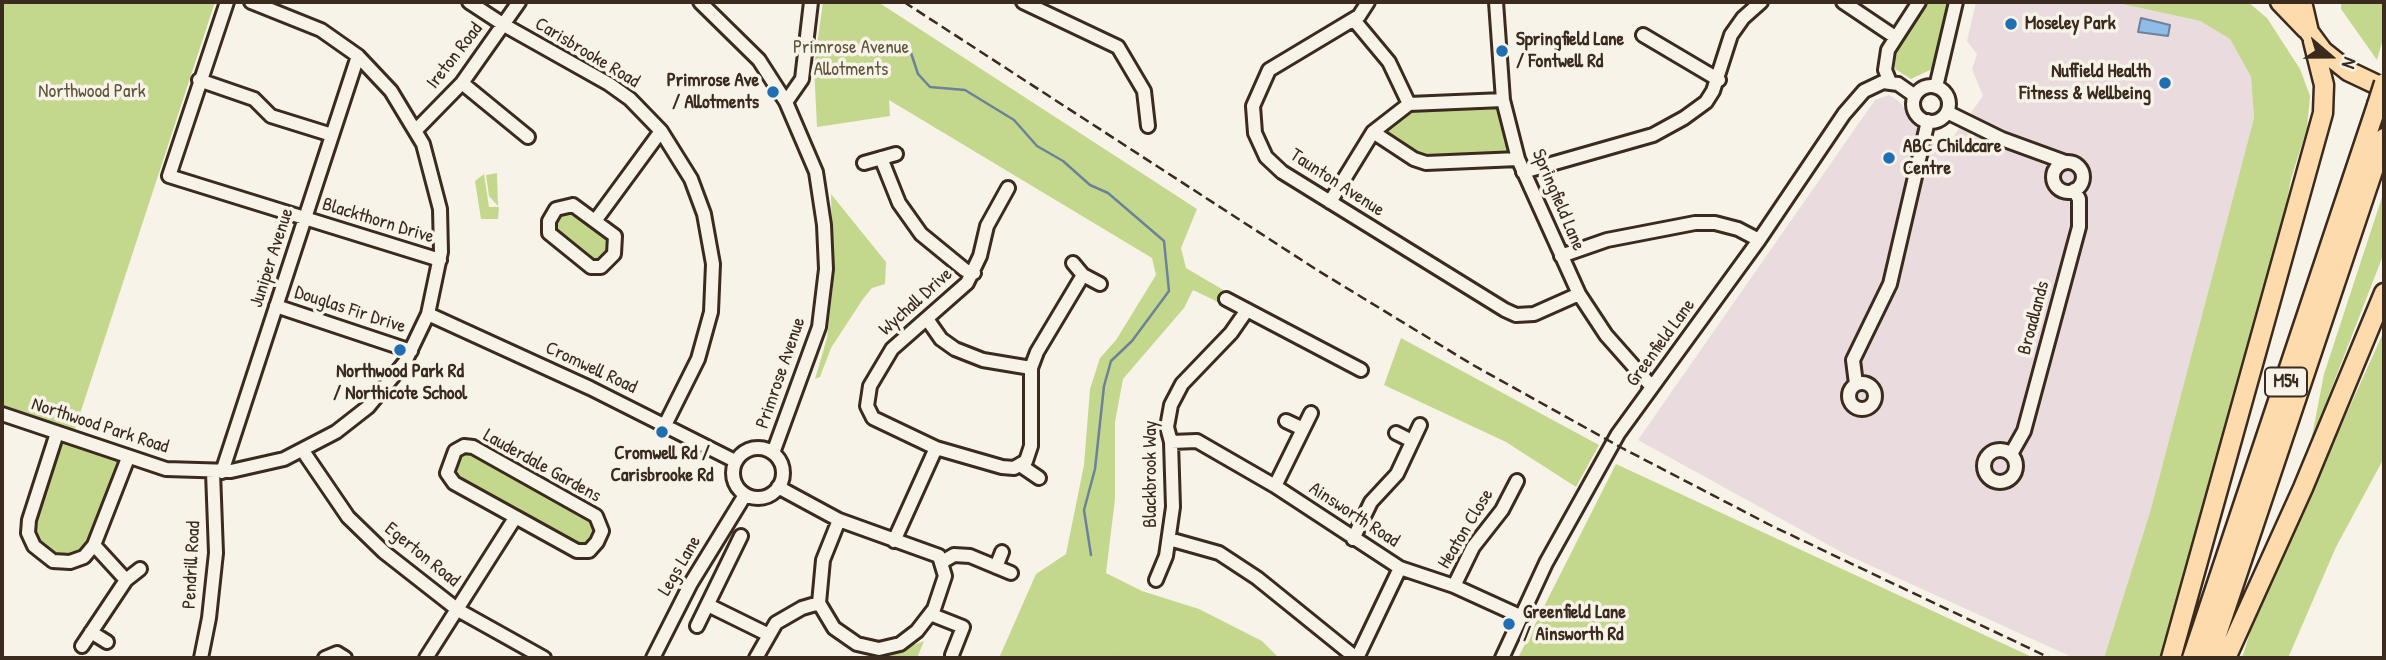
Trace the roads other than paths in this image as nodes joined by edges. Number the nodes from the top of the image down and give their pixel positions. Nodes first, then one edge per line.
1 (227, 2) edge
2 (251, 2) edge
3 (469, 2) edge
4 (519, 2) edge
5 (700, 2) edge
6 (811, 2) edge
7 (1023, 2) edge
8 (1368, 2) edge
9 (1496, 2) edge
10 (1761, 2) edge
11 (1843, 2) edge
12 (1919, 2) edge
13 (1956, 2) edge
14 (2280, 2) edge
15 (2301, 2) edge
16 (1354, 20) junction
17 (504, 25) junction
18 (1643, 35) dead end
19 (2311, 36) junction
20 (1895, 37) junction
21 (358, 56) junction
22 (199, 80) junction
23 (1719, 80) junction
24 (1890, 82) junction
25 (461, 83) junction
26 (2384, 83) edge
27 (1936, 87) junction
28 (1915, 96) junction
29 (2381, 97) edge
30 (1503, 100) junction
31 (786, 102) junction
32 (1409, 104) junction
33 (1947, 112) junction
34 (1928, 121) junction
35 (1148, 126) dead end
36 (416, 130) junction
37 (661, 131) junction
38 (1373, 132) junction
39 (332, 135) junction
40 (528, 137) dead end
41 (2384, 138) edge
42 (896, 154) dead end
43 (2046, 155) junction
44 (881, 158) junction
45 (2065, 162) junction
46 (864, 163) dead end
47 (1520, 165) junction
48 (2053, 174) junction
49 (1008, 188) dead end
50 (2074, 190) junction
51 (1330, 202) junction
52 (304, 219) junction
53 (594, 221) junction
54 (1759, 240) junction
55 (1560, 256) junction
56 (440, 260) junction
57 (1073, 262) dead end
58 (974, 273) junction
59 (1083, 275) junction
60 (1100, 284) dead end
61 (2384, 293) edge
62 (1579, 294) junction
63 (1226, 299) dead end
64 (276, 306) junction
65 (1247, 310) junction
66 (428, 314) junction
67 (927, 319) junction
68 (411, 351) junction
69 (1031, 368) junction
70 (1361, 370) dead end
71 (1856, 384) dead end
72 (1652, 387) junction
73 (1311, 413) dead end
74 (2, 414) edge
75 (1286, 421) dead end
76 (665, 425) junction
77 (1420, 425) dead end
78 (1303, 429) junction
79 (57, 433) junction
80 (1396, 433) dead end
81 (1412, 441) junction
82 (1171, 442) junction
83 (936, 448) junction
84 (303, 451) junction
85 (773, 453) junction
86 (2011, 454) dead end
87 (128, 458) junction
88 (735, 461) junction
89 (1020, 465) junction
90 (218, 472) junction
91 (1038, 478) dead end
92 (1517, 481) dead end
93 (1275, 486) junction
94 (778, 487) junction
95 (745, 495) junction
96 (514, 518) junction
97 (839, 520) junction
98 (741, 536) dead end
99 (1353, 539) junction
100 (1169, 540) junction
101 (894, 541) junction
102 (94, 545) junction
103 (1002, 552) dead end
104 (943, 564) junction
105 (996, 567) junction
106 (1400, 568) junction
107 (140, 569) dead end
108 (1011, 573) dead end
109 (126, 580) junction
110 (1156, 580) dead end
111 (1454, 586) junction
112 (819, 603) junction
113 (708, 605) junction
114 (458, 610) junction
115 (930, 614) junction
116 (1521, 617) junction
117 (697, 626) dead end
118 (91, 632) junction
119 (767, 634) junction
120 (107, 642) dead end
121 (82, 646) dead end
122 (952, 655) dead end
123 (201, 658) edge
124 (325, 658) edge
125 (345, 658) edge
126 (426, 658) edge
127 (544, 658) edge
128 (653, 658) edge
129 (756, 658) edge
130 (1356, 658) edge
131 (1502, 658) edge
132 (2171, 658) edge
133 (2192, 658) edge
134 (2209, 658) edge
135 (2226, 658) edge

1 - 22 street
2 - 21 street, Northwood Park Road
3 - 17 street, Carisbrooke Road
4 - 17 street, Ireton Road
5 - 31 street, Primrose Avenue
6 - 31 street
7 - 35 street
8 - 16 street, Taunton Avenue
9 - 30 street, Springfield Lane
10 - 23 street
11 - 20 street
12 - 20 street
13 - 27 street
14 - 19 highway
15 - 19 highway
16 - 32 street
16 - 51 street, Taunton Avenue
17 - 25 street, Ireton Road
17 - 37 street, Carisbrooke Road
18 - 23 street
19 - 29 highway
19 - 132 highway
20 - 24 street
21 - 36 street, Northwood Park Road
21 - 39 street, Juniper Avenue
22 - 39 street
22 - 52 street, Blackthorn Drive
23 - 47 street
24 - 28 street
24 - 54 street, Greenfield Lane
25 - 36 street, Ireton Road
25 - 40 street
26 - 29 highway, M54, bridge
27 - 28 street
27 - 33 street
28 - 34 street
29 - 133 highway, M54
30 - 32 street
30 - 47 street, Springfield Lane
31 - 85 street, Primrose Avenue
32 - 38 street
33 - 34 street
33 - 43 street
34 - 71 street
36 - 56 street, Northwood Park Road
37 - 53 street
37 - 76 street, Carisbrooke Road
38 - 47 street
38 - 51 street
39 - 52 street, Juniper Avenue
41 - 134 highway, M54
42 - 44 street
43 - 45 street
43 - 48 street
44 - 46 street
44 - 58 street
45 - 48 street
45 - 50 street
47 - 55 street, Springfield Lane
48 - 50 street
49 - 58 street, Wychall Drive
50 - 86 street, Broadlands
51 - 62 street, Taunton Avenue
52 - 56 street, Blackthorn Drive
52 - 64 street, Juniper Avenue
53 - 53 street
54 - 55 street
54 - 72 street, Greenfield Lane
55 - 62 street, Springfield Lane
56 - 66 street, Northwood Park Road
57 - 59 street
58 - 67 street, Wychall Drive
59 - 60 street
59 - 69 street
61 - 135 highway
62 - 72 street, Springfield Lane
63 - 65 street
64 - 68 street, Douglas Fir Drive
64 - 90 street, Juniper Avenue
65 - 70 street
65 - 82 street, Blackbrook Way
66 - 68 street, Northwood Park Road
66 - 76 street, Cromwell Road
67 - 69 street
67 - 83 street, Wychall Drive
68 - 84 street, Northwood Park Road
69 - 89 street
72 - 116 street, Greenfield Lane
73 - 78 street
74 - 79 street, Northwood Park Road
75 - 78 street
76 - 88 street, Cromwell Road
77 - 81 street
78 - 93 street
79 - 87 street, Northwood Park Road
79 - 102 street
80 - 81 street
81 - 99 street
82 - 93 street, Ainsworth Road
82 - 100 street, Blackbrook Way
83 - 89 street, Wychall Drive
83 - 101 street
84 - 90 street, Northwood Park Road
84 - 114 street, Egerton Road
85 - 88 street
85 - 94 street
87 - 90 street, Northwood Park Road
87 - 102 street
88 - 95 street
89 - 91 street
90 - 123 street, Pendrill Road
92 - 111 street, Heaton Close
93 - 99 street, Ainsworth Road
94 - 95 street
94 - 97 street
95 - 128 street, Legs Lane
96 - 96 street, Lauderdale Gardens
96 - 114 street
97 - 101 street
97 - 112 street
98 - 113 street
99 - 106 street, Ainsworth Road
100 - 110 street, Blackbrook Way
100 - 130 street, Blackbrook Way
101 - 104 street
102 - 109 street
103 - 105 street
104 - 105 street
104 - 115 street
105 - 108 street
106 - 111 street, Ainsworth Road
106 - 130 street, Blackbrook Way
107 - 109 street
109 - 118 street
111 - 116 street, Ainsworth Road
112 - 115 street
112 - 119 street
113 - 117 street
113 - 119 street
114 - 126 street
114 - 127 street, Egerton Road
115 - 122 street
116 - 131 street, Greenfield Lane
118 - 120 street
118 - 121 street
119 - 129 street
124 - 125 street

